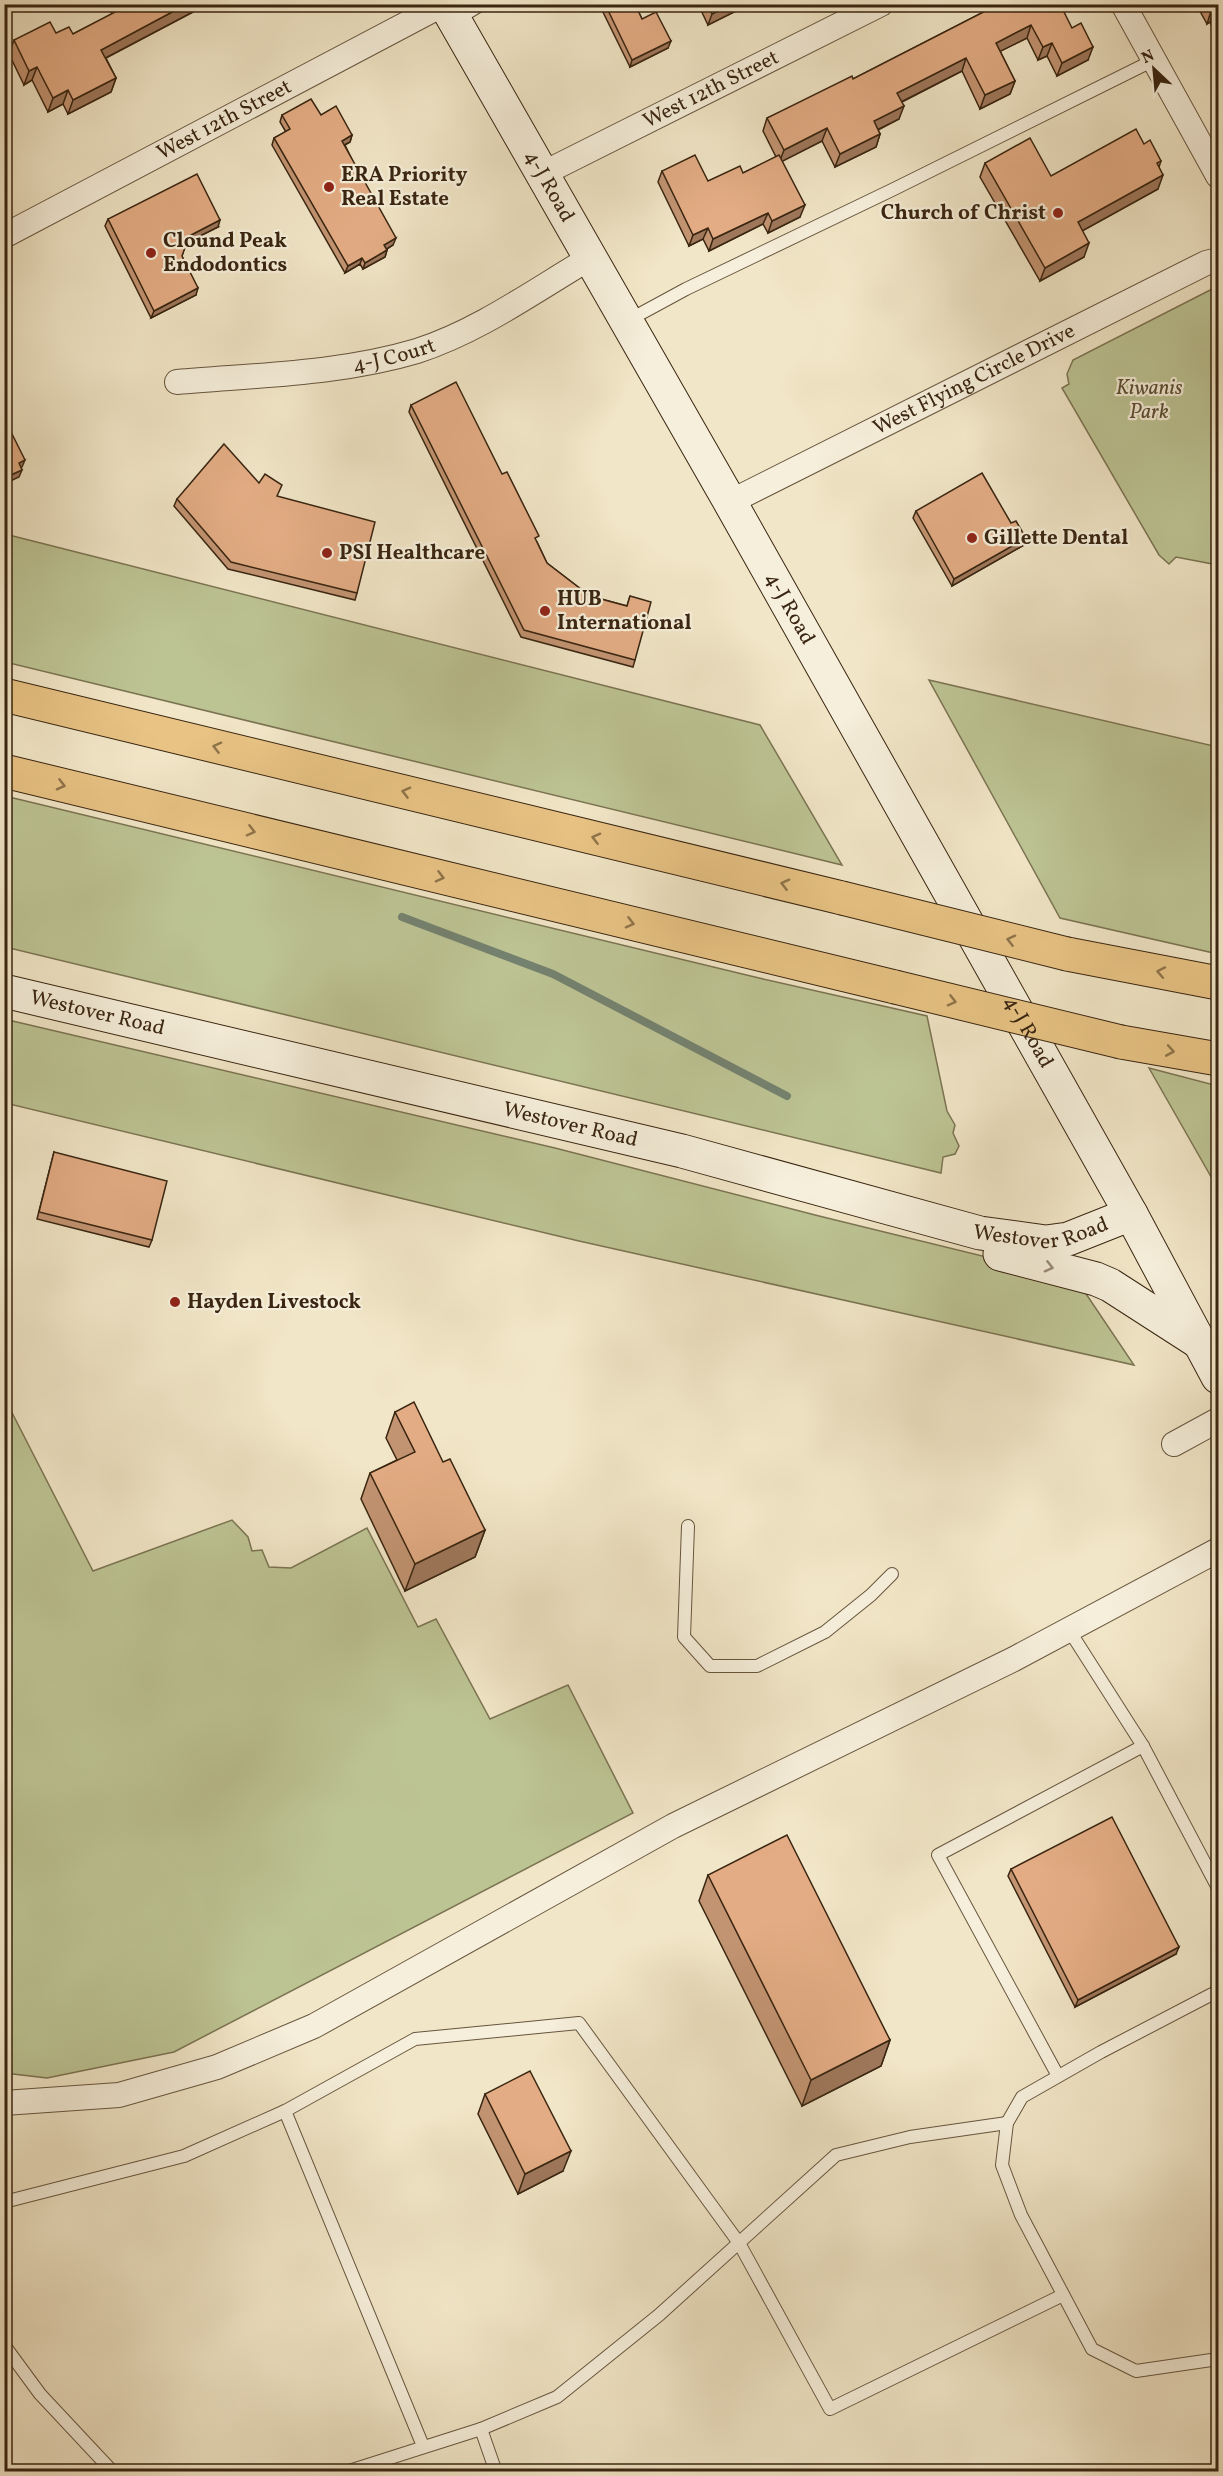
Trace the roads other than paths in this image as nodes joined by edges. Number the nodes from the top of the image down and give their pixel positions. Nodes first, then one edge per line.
1 (881, 4) edge
2 (1123, 4) edge
3 (457, 9) edge
4 (1154, 60) junction
5 (542, 174) junction
6 (1218, 176) edge
7 (4, 237) edge
8 (590, 258) junction
9 (1218, 260) edge
10 (626, 321) junction
11 (177, 382) dead end
12 (730, 502) junction
13 (4, 695) edge
14 (4, 771) edge
15 (1218, 983) edge
16 (4, 991) edge
17 (1218, 1059) edge
18 (1131, 1214) junction
19 (980, 1233) junction
20 (1199, 1342) junction
21 (1218, 1377) edge
22 (1218, 1420) edge
23 (1174, 1444) dead end
24 (688, 1526) dead end
25 (1218, 1550) edge
26 (892, 1574) dead end
27 (1069, 1630) junction
28 (1143, 1746) junction
29 (1218, 1888) edge
30 (1218, 1991) edge
31 (1058, 2076) junction
32 (4, 2103) edge
33 (285, 2111) junction
34 (1007, 2123) junction
35 (4, 2202) edge
36 (739, 2242) junction
37 (1063, 2295) junction
38 (4, 2345) edge
39 (1218, 2359) edge
40 (481, 2429) junction
41 (423, 2446) junction
42 (112, 2472) edge
43 (346, 2472) edge
44 (496, 2472) edge

1 - 5 street, West 12th Street
2 - 4 street
3 - 5 main road, 4-J Road
3 - 7 street, West 12th Street
4 - 6 street
4 - 10 lane
5 - 8 main road, 4-J Road
8 - 10 main road, 4-J Road
8 - 11 street, 4-J Court
9 - 12 street, West Flying Circle Drive
10 - 12 main road, 4-J Road
12 - 18 main road, 4-J Road
15 -> 13 highway, bridge
14 -> 17 highway, bridge
16 - 19 main road, Westover Road
18 - 19 main road, Westover Road
18 - 20 main road, 4-J Road
19 -> 20 main road
20 - 21 main road, 4-J Road
22 - 23 street
24 - 26 lane
25 - 27 street
27 - 28 lane
27 - 32 street
28 - 29 lane
28 - 31 lane
30 - 31 lane
31 - 34 lane
33 - 35 lane
33 - 36 lane
33 - 41 lane
34 - 36 lane
34 - 37 lane
36 - 37 lane
36 - 40 lane
37 - 39 lane
38 - 42 lane
40 - 41 lane
40 - 44 lane
41 - 43 lane

